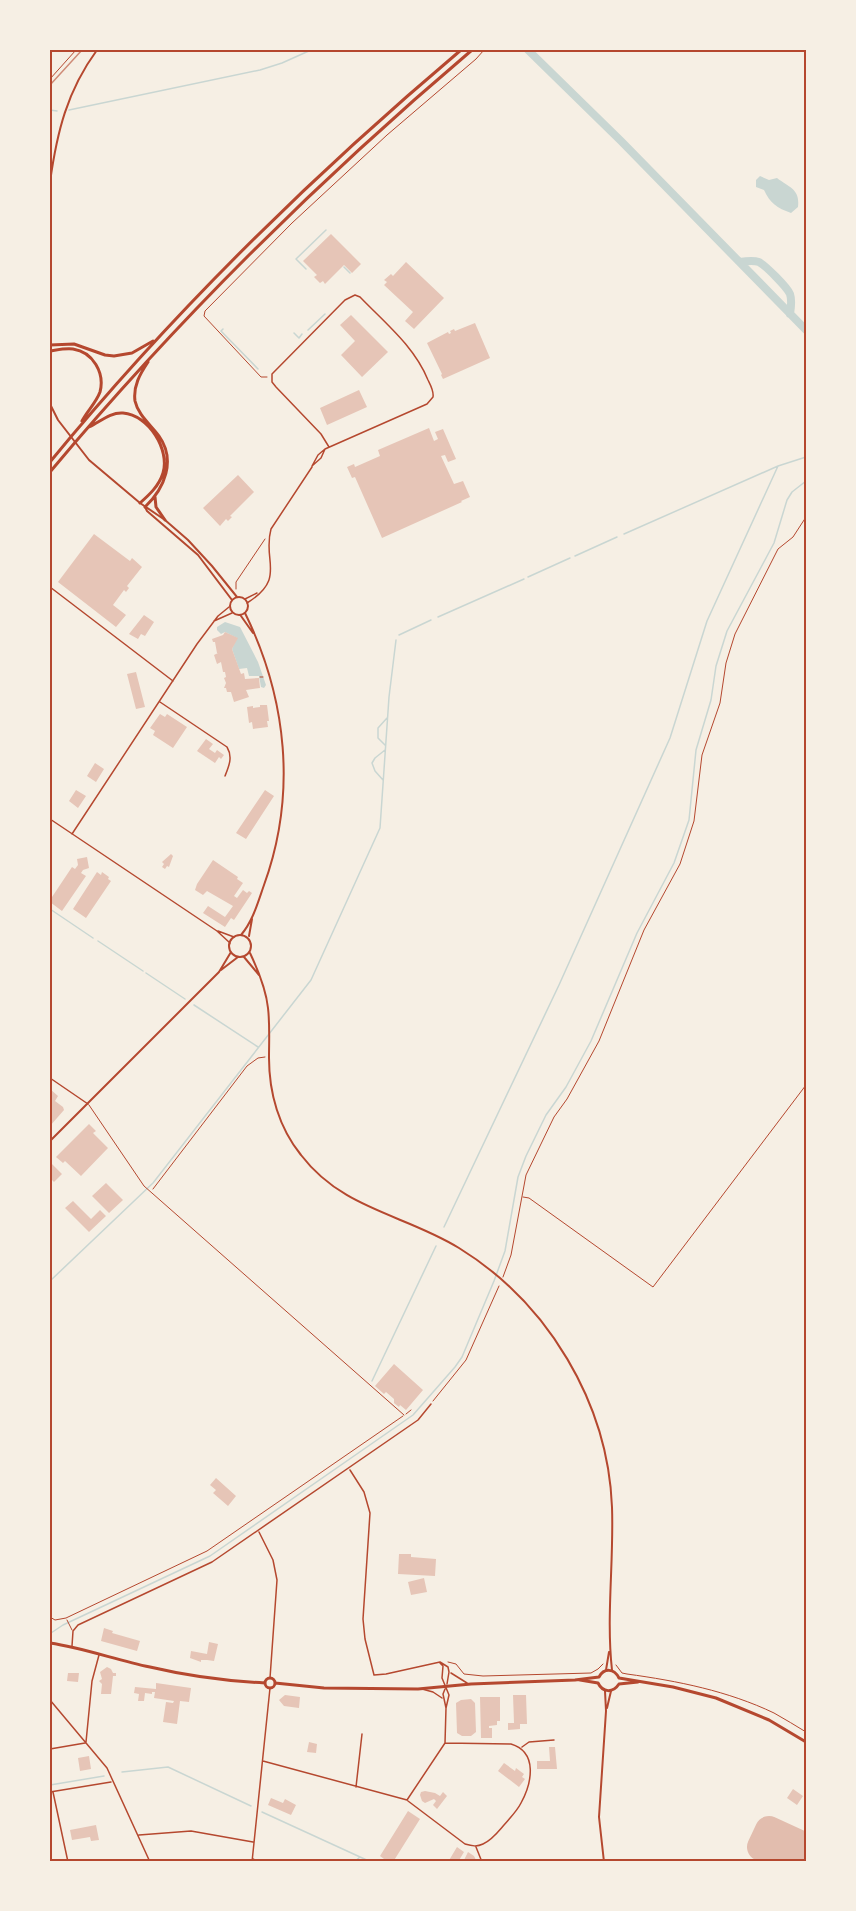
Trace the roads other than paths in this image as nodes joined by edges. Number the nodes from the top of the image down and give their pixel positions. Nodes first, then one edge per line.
1 (97, 50) edge
2 (461, 50) edge
3 (472, 50) edge
4 (50, 182) edge
5 (155, 340) junction
6 (50, 345) edge
7 (50, 352) edge
8 (154, 352) junction
9 (50, 404) edge
10 (81, 425) junction
11 (87, 428) junction
12 (328, 447) junction
13 (50, 462) edge
14 (50, 472) edge
15 (155, 496) junction
16 (140, 503) junction
17 (145, 507) junction
18 (165, 520) junction
19 (50, 587) edge
20 (237, 597) junction
21 (232, 600) junction
22 (246, 601) junction
23 (229, 607) junction
24 (232, 613) junction
25 (245, 613) junction
26 (240, 615) junction
27 (214, 621) junction
28 (254, 636) junction
29 (173, 681) junction
30 (160, 701) junction
31 (225, 776) dead end
32 (50, 819) edge
33 (72, 834) junction
34 (253, 916) junction
35 (217, 931) junction
36 (241, 935) junction
37 (234, 937) junction
38 (249, 939) junction
39 (230, 943) junction
40 (231, 952) junction
41 (249, 953) junction
42 (238, 957) junction
43 (244, 957) junction
44 (219, 972) junction
45 (260, 978) junction
46 (50, 1078) edge
47 (88, 1104) junction
48 (50, 1142) edge
49 (431, 1404) road end
50 (411, 1410) dead end
51 (404, 1415) junction
52 (349, 1469) junction
53 (258, 1531) junction
54 (50, 1617) edge
55 (66, 1619) junction
56 (73, 1631) junction
57 (50, 1643) edge
58 (72, 1647) junction
59 (609, 1649) junction
60 (99, 1654) junction
61 (440, 1662) junction
62 (606, 1670) junction
63 (612, 1670) junction
64 (450, 1672) junction
65 (599, 1677) junction
66 (270, 1678) junction
67 (619, 1678) junction
68 (575, 1680) junction
69 (639, 1682) junction
70 (265, 1683) junction
71 (275, 1683) junction
72 (598, 1683) junction
73 (471, 1684) junction
74 (619, 1684) junction
75 (446, 1686) junction
76 (270, 1688) junction
77 (418, 1689) junction
78 (605, 1690) junction
79 (611, 1691) junction
80 (50, 1700) edge
81 (443, 1700) junction
82 (446, 1708) junction
83 (606, 1711) junction
84 (362, 1734) dead end
85 (554, 1740) dead end
86 (807, 1742) edge
87 (86, 1743) junction
88 (445, 1743) junction
89 (521, 1747) junction
90 (50, 1749) edge
91 (263, 1761) junction
92 (112, 1782) junction
93 (356, 1788) junction
94 (50, 1792) edge
95 (53, 1792) junction
96 (408, 1800) junction
97 (137, 1836) junction
98 (254, 1843) junction
99 (476, 1846) junction
100 (252, 1860) edge
101 (68, 1862) edge
102 (150, 1862) edge
103 (259, 1862) edge
104 (482, 1862) edge
105 (604, 1862) edge

1 - 4 street
2 - 5 main road
3 - 8 main road
5 - 6 main road
5 - 10 main road
7 - 10 main road
8 - 11 main road
8 - 15 main road
9 - 16 street
10 - 13 main road
11 - 14 main road
11 - 16 main road
12 - 12 street
12 - 22 street
15 - 17 main road
15 - 18 main road
16 - 17 street
17 - 18 street
17 - 21 street
18 - 20 street
19 - 29 street
20 - 21 street
20 - 22 street
21 - 23 street
22 - 25 street
23 - 24 street
23 - 27 street
24 - 26 street
24 - 27 street
25 - 26 street
25 - 28 street
26 - 28 street
27 - 29 street
28 - 34 street
29 - 30 street
30 - 31 street
30 - 33 street
32 - 33 street
33 - 35 street
34 - 36 street
34 - 38 street
35 - 37 street
35 - 39 street
36 - 37 street
36 - 38 street
37 - 39 street
38 - 41 street
39 - 40 street
40 - 42 street
40 - 44 street
41 - 43 street
41 - 45 street
42 - 43 street
42 - 44 street
43 - 45 street
44 - 47 street
45 - 59 street
46 - 47 street
47 - 48 street
47 - 51 lane
49 - 52 street
50 - 51 lane
51 - 55 lane
52 - 53 street
52 - 61 street
53 - 56 street
53 - 66 street
54 - 55 lane
55 - 56 lane
56 - 58 street
57 - 58 main road
58 - 60 main road
59 - 62 street
59 - 63 street
60 - 70 main road
60 - 87 street
61 - 64 street
61 - 75 street
62 - 63 main road
62 - 65 main road
63 - 67 main road
64 - 73 street
64 - 75 street
65 - 68 main road
65 - 72 main road
66 - 70 main road
66 - 71 main road
67 - 69 main road
67 - 74 main road
68 - 72 main road
68 - 73 main road
69 - 74 main road
69 - 86 main road
70 - 76 main road
71 - 76 main road
71 - 77 main road
72 - 78 main road
73 - 75 main road
74 - 79 main road
75 - 77 main road
75 - 81 street
75 - 82 street
76 - 91 street
77 - 81 street
78 - 79 main road
78 - 83 street
79 - 83 street
80 - 87 street
81 - 82 street
82 - 88 street
83 - 105 street
84 - 93 street
85 - 89 street
87 - 90 street
87 - 92 street
88 - 89 street
88 - 96 street
89 - 99 street
91 - 93 street
91 - 98 street
92 - 95 street
92 - 97 street
93 - 96 street
94 - 95 street
95 - 101 street
96 - 99 street
97 - 98 street
97 - 102 street
98 - 100 street
99 - 104 street
100 - 103 street

